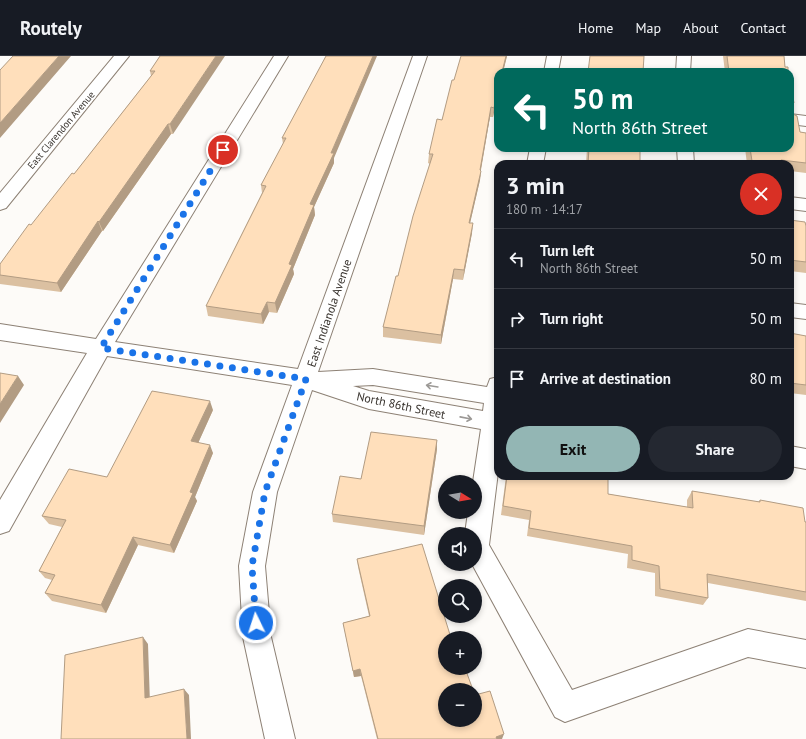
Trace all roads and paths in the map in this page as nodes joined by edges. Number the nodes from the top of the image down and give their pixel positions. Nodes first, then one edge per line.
1 (122, 56) edge
2 (282, 56) edge
3 (420, 56) edge
4 (554, 56) edge
5 (684, 56) edge
6 (551, 68) edge
7 (683, 68) edge
8 (794, 120) edge
9 (806, 121) edge
10 (0, 204) edge
11 (794, 204) edge
12 (806, 205) edge
13 (794, 310) edge
14 (806, 312) edge
15 (0, 332) edge
16 (101, 348) junction
17 (306, 379) junction
18 (494, 392) edge
19 (494, 423) edge
20 (494, 429) edge
21 (794, 457) edge
22 (806, 459) edge
23 (0, 523) edge
24 (806, 654) edge
25 (280, 739) edge

1 - 10 street, East Clarendon Avenue
2 - 16 street
3 - 17 street, East Indianola Avenue
4 - 6 street
5 - 7 street
8 - 9 street
11 - 12 street
13 - 14 street
15 - 16 street, North 86th Street
16 - 17 street, North 86th Street
16 - 23 street
18 -> 17 street, North 86th Street
17 -> 19 street, North 86th Street
17 - 25 street, East Indianola Avenue
20 - 24 street
21 - 22 street

